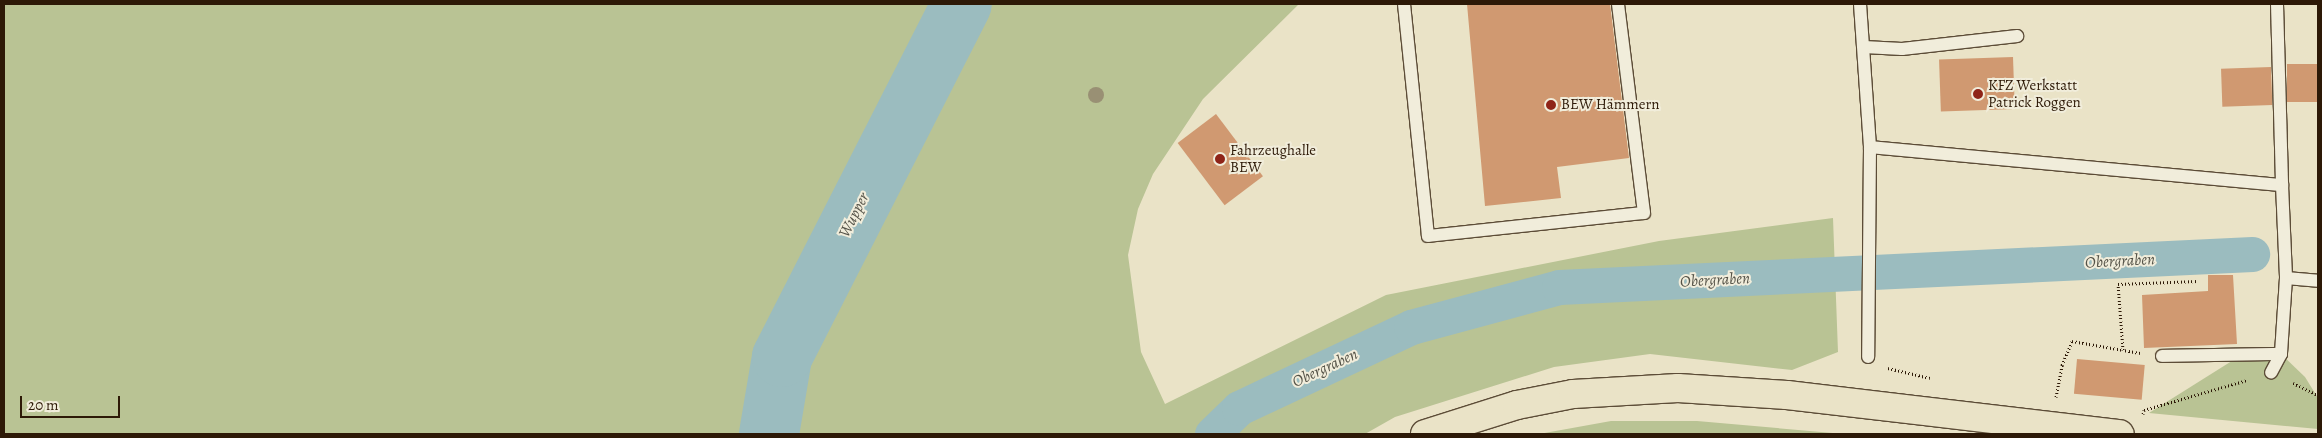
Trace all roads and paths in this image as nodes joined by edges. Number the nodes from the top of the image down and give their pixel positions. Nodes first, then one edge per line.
1 (1404, 4) edge
2 (1618, 4) edge
3 (1860, 4) edge
4 (2277, 4) edge
5 (2017, 36) dead end
6 (1864, 47) junction
7 (1870, 147) junction
8 (2282, 185) junction
9 (2286, 278) junction
10 (2318, 280) edge
11 (2198, 281) dead end
12 (2123, 350) junction
13 (2281, 354) junction
14 (2162, 356) joint
15 (1868, 357) dead end
16 (2271, 373) joint
17 (2143, 418) dead end
18 (2052, 427) junction
19 (1425, 434) edge
20 (2120, 434) edge

1 - 2 lane
3 - 6 lane
4 - 8 lane
5 - 6 lane
6 - 7 lane
7 - 8 lane
7 - 15 lane
8 - 9 lane
9 - 10 lane
9 - 13 lane
11 - 12 path
12 - 14 path
12 - 18 path
13 - 14 lane
13 - 16 lane
16 - 17 path
18 - 19 main road
18 - 20 main road

